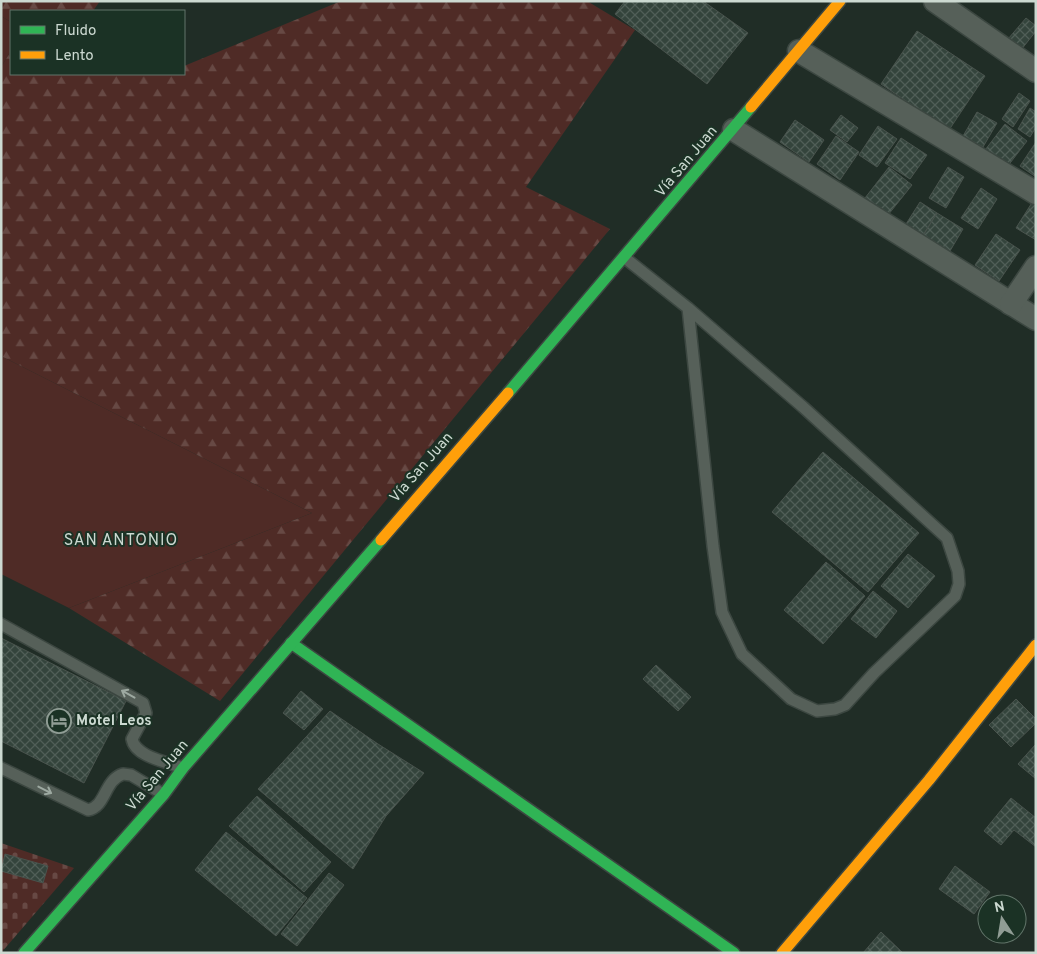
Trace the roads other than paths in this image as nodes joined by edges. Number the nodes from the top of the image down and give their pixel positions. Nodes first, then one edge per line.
1 (840, 1) edge
2 (935, 1) edge
3 (798, 51) junction
4 (1036, 71) edge
5 (734, 130) junction
6 (1036, 193) edge
7 (625, 258) junction
8 (1036, 266) edge
9 (1011, 304) junction
10 (688, 308) junction
11 (1036, 319) edge
12 (1, 624) edge
13 (291, 643) junction
14 (1036, 645) edge
15 (1, 768) edge
16 (182, 768) junction
17 (164, 794) junction
18 (24, 953) edge
19 (734, 953) edge
20 (782, 953) edge

1 - 3 street, Vía San Juan
2 - 4 street
3 - 5 street, Vía San Juan
3 - 6 street
5 - 7 street, Vía San Juan
5 - 9 street
7 - 10 lane
7 - 13 street, Vía San Juan
8 - 9 street
9 - 11 street
10 - 10 lane
16 -> 12 lane
13 - 16 street, Vía San Juan
13 - 19 street
14 - 20 street
15 -> 17 lane
16 - 17 street, Vía San Juan
17 - 18 street, Vía San Juan

